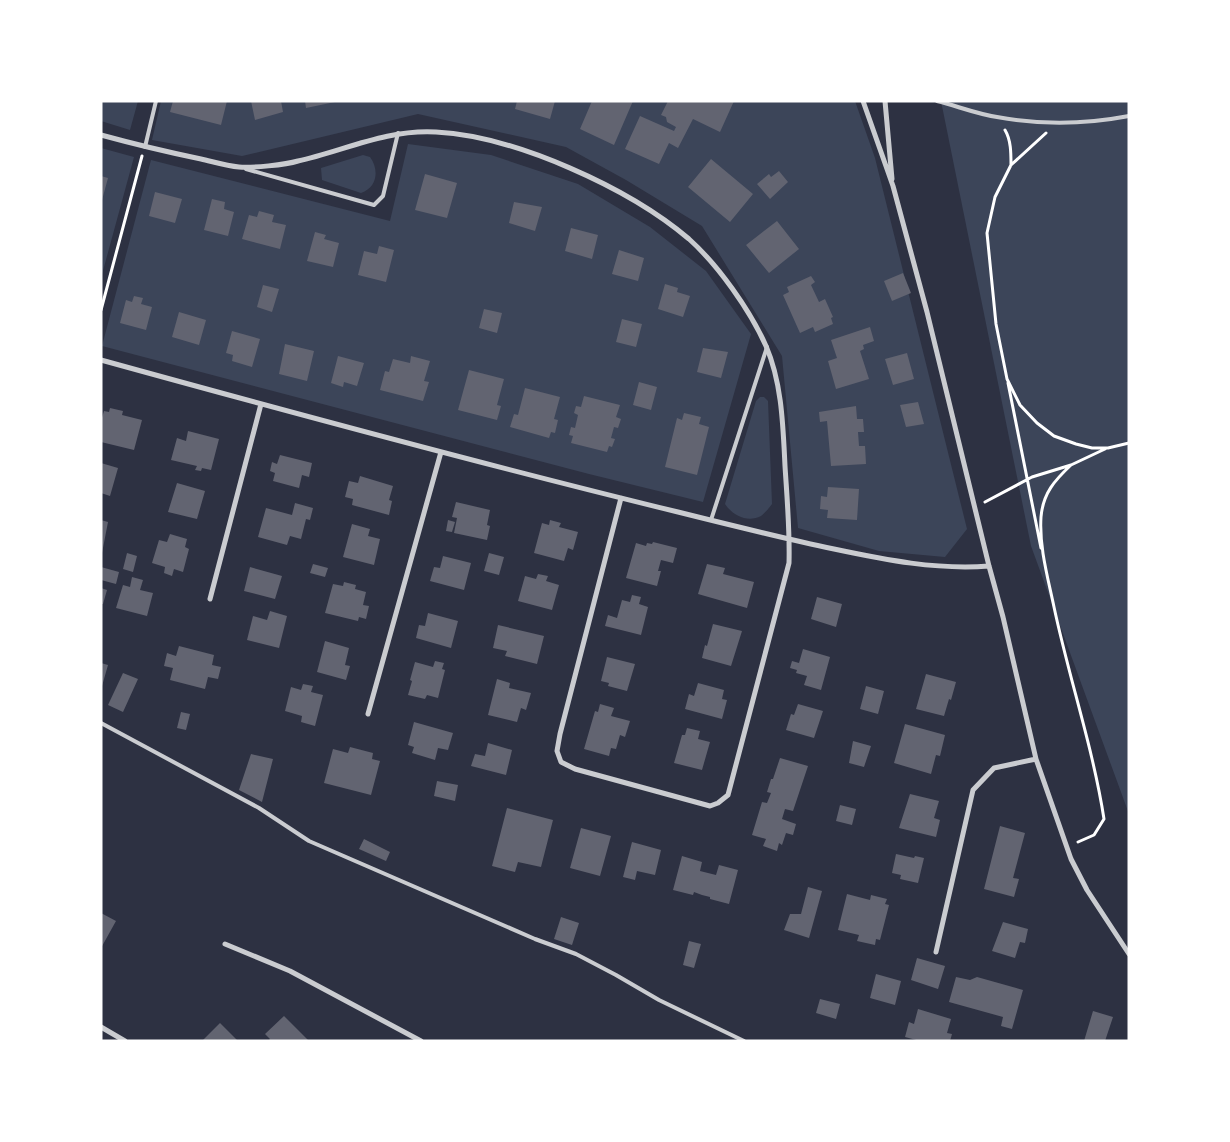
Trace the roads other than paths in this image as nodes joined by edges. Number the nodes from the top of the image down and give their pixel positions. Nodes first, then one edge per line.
1 (156, 101) edge
2 (863, 101) edge
3 (886, 101) edge
4 (938, 101) edge
5 (1129, 116) edge
6 (398, 134) junction
7 (101, 135) edge
8 (145, 147) junction
9 (241, 167) junction
10 (893, 186) junction
11 (767, 347) junction
12 (101, 360) edge
13 (262, 404) junction
14 (440, 452) junction
15 (621, 498) junction
16 (711, 520) junction
17 (790, 539) junction
18 (988, 566) junction
19 (210, 599) dead end
20 (368, 714) dead end
21 (101, 723) edge
22 (1036, 759) junction
23 (225, 944) dead end
24 (936, 952) dead end
25 (1129, 954) edge
26 (101, 1027) edge
27 (125, 1041) edge
28 (421, 1041) edge
29 (744, 1041) edge

1 - 8 lane
2 - 10 street
3 - 10 street
4 - 5 lane
6 - 9 street
6 - 9 lane
6 - 11 street
7 - 8 street
8 - 9 street
10 - 18 street
11 - 16 lane
11 - 17 street
12 - 13 street
13 - 14 street
13 - 19 street
14 - 15 street
14 - 20 street
15 - 16 street
15 - 17 street
16 - 17 street
17 - 18 street
18 - 22 street
21 - 29 lane
22 - 24 street
22 - 25 street
23 - 28 street
26 - 27 street

